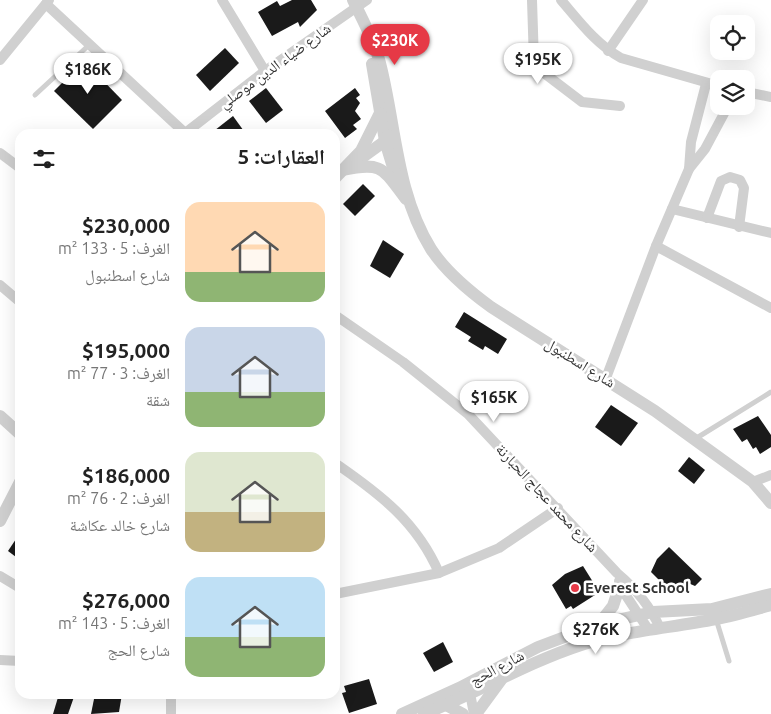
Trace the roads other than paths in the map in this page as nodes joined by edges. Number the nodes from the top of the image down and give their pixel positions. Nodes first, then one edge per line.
1 (222, 0) edge
2 (532, 0) edge
3 (561, 0) edge
4 (643, 0) edge
5 (48, 2) edge
6 (359, 2) edge
7 (363, 22) junction
8 (89, 44) junction
9 (608, 51) junction
10 (0, 60) edge
11 (266, 71) junction
12 (706, 84) junction
13 (710, 85) edge
14 (755, 94) edge
15 (35, 95) dead end
16 (771, 97) edge
17 (620, 106) dead end
18 (380, 113) junction
19 (723, 115) edge
20 (392, 123) junction
21 (180, 129) edge
22 (191, 129) edge
23 (385, 140) junction
24 (0, 153) edge
25 (15, 164) edge
26 (689, 170) junction
27 (340, 173) edge
28 (340, 173) edge
29 (340, 174) edge
30 (411, 205) junction
31 (672, 209) junction
32 (707, 218) junction
33 (739, 227) junction
34 (771, 233) edge
35 (656, 246) junction
36 (0, 285) edge
37 (15, 298) edge
38 (771, 308) edge
39 (340, 318) edge
40 (606, 378) junction
41 (771, 392) edge
42 (2, 417) edge
43 (15, 424) edge
44 (15, 429) edge
45 (695, 439) junction
46 (340, 466) edge
47 (771, 475) edge
48 (753, 482) junction
49 (15, 499) edge
50 (771, 503) edge
51 (558, 508) junction
52 (0, 522) edge
53 (439, 573) junction
54 (0, 576) edge
55 (619, 579) junction
56 (15, 585) edge
57 (340, 593) edge
58 (771, 594) edge
59 (771, 605) edge
60 (653, 612) junction
61 (714, 614) junction
62 (640, 615) junction
63 (599, 624) junction
64 (654, 628) junction
65 (0, 660) edge
66 (15, 661) edge
67 (729, 661) dead end
68 (505, 676) junction
69 (465, 691) junction
70 (171, 699) edge
71 (446, 705) junction
72 (171, 714) edge
73 (402, 714) edge
74 (424, 714) edge
75 (464, 714) edge
76 (475, 714) edge

1 - 11 street
2 - 17 street
3 - 9 street
4 - 9 street
5 - 8 street
5 - 10 street
6 - 7 street, شارع اسطنبول
6 - 11 street, شارع ضياء الدين موصلي
7 - 18 street, شارع اسطنبول
7 - 20 street, شارع اسطنبول
8 - 15 lane
8 - 21 street
9 - 12 street
11 - 22 street, شارع ضياء الدين موصلي
12 - 13 street
12 - 26 street
14 - 16 street
18 - 23 street, شارع اسطنبول
18 - 27 street
19 - 26 street
20 - 23 street
20 - 30 street, شارع اسطنبول
23 - 28 street
23 - 30 street, شارع اسطنبول
24 - 25 street
26 - 31 street
29 - 30 street
30 - 40 street, شارع اسطنبول
31 - 32 street
31 - 35 street
32 - 33 street
32 - 33 street
33 - 34 street
35 - 38 street
35 - 40 street
36 - 37 street
39 - 51 street, شارع محمد عجاج الحبارنة
40 - 45 street, شارع اسطنبول
41 - 45 lane
42 - 43 street
42 - 44 street
45 - 48 street, شارع اسطنبول
46 - 53 street
47 - 48 street
48 - 50 street, شارع اسطنبول
49 - 52 street
51 - 53 street
51 - 55 street, شارع محمد عجاج الحبارنة
53 - 57 street
54 - 56 street
55 - 60 street, شارع محمد عجاج الحبارنة
55 - 62 street, شارع محمد عجاج الحبارنة
55 - 63 street
58 - 61 street, شارع الحج
59 - 61 street, شارع الحج
60 - 61 street, شارع الحج
60 - 62 street, شارع الحج
60 - 64 street, شارع محمد عجاج الحبارنة
61 - 64 street, شارع الحج
61 - 67 lane
62 - 63 street, شارع الحج
62 - 64 street, شارع محمد عجاج الحبارنة
63 - 69 street, شارع الحج
64 - 68 street, شارع الحج
65 - 66 street
68 - 69 street, شارع الحج
68 - 76 street
69 - 71 street, شارع الحج
69 - 73 street, شارع الحج
69 - 75 street
69 - 76 street
70 - 72 street
71 - 74 street, شارع الحج
71 - 75 street

